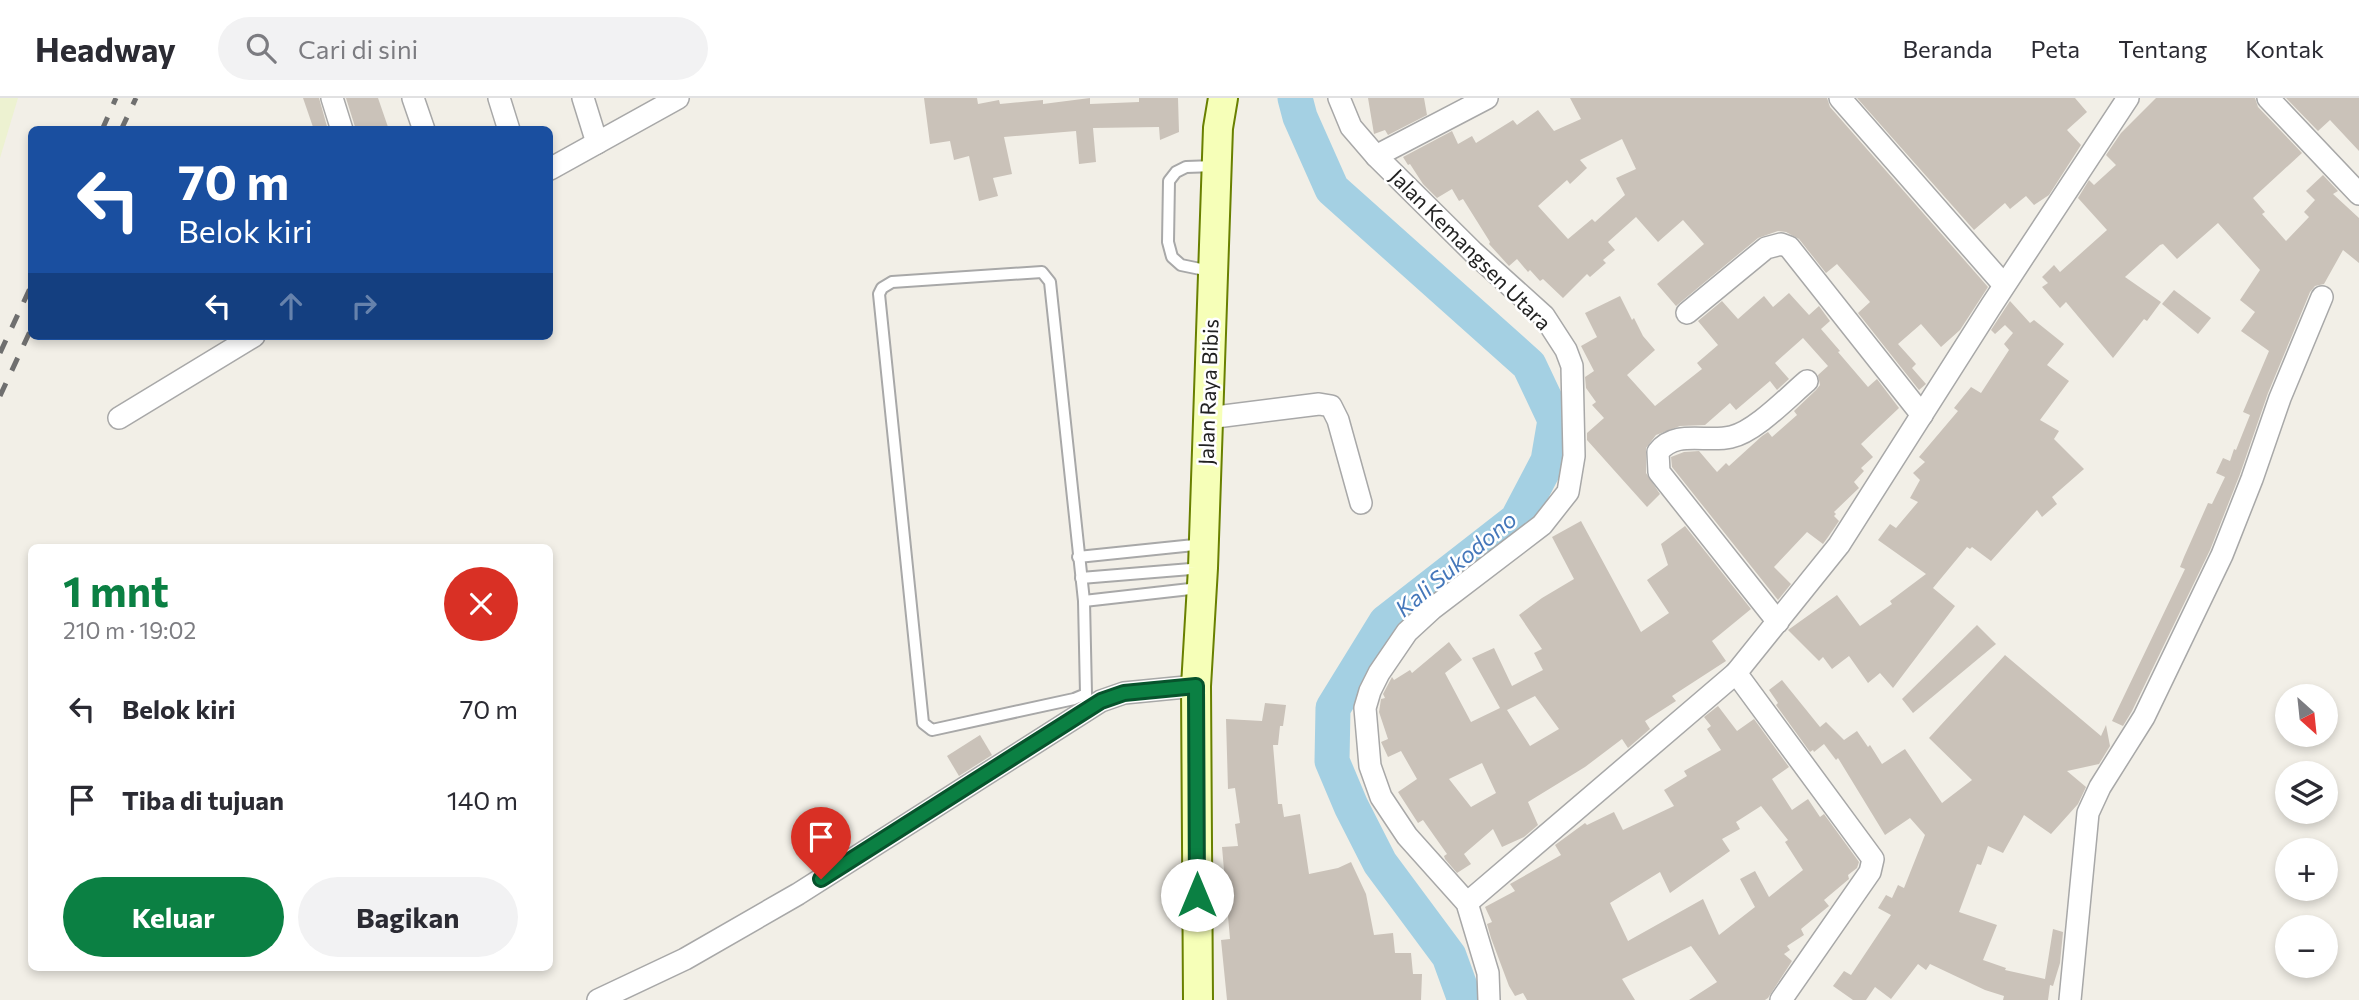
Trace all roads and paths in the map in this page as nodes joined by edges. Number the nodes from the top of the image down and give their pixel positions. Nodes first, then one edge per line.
1 (332, 98) edge
2 (413, 98) edge
3 (499, 98) edge
4 (583, 98) edge
5 (1223, 98) edge
6 (1339, 98) edge
7 (1487, 98) edge
8 (1840, 98) edge
9 (2128, 98) edge
10 (2268, 98) edge
11 (670, 100) edge
12 (341, 126) edge
13 (423, 126) edge
14 (508, 126) edge
15 (597, 143) junction
16 (1376, 156) junction
17 (1217, 166) junction
18 (553, 167) edge
19 (2359, 194) edge
20 (1213, 272) junction
21 (2004, 285) junction
22 (2322, 298) dead end
23 (1687, 313) dead end
24 (247, 340) edge
25 (1807, 381) dead end
26 (1922, 415) junction
27 (119, 418) dead end
28 (1208, 418) junction
29 (1361, 503) dead end
30 (1078, 557) junction
31 (1203, 567) junction
32 (1081, 578) junction
33 (1084, 600) junction
34 (1778, 622) junction
35 (1736, 673) junction
36 (1196, 686) junction
37 (1467, 903) junction
38 (598, 1000) edge
39 (1198, 1000) edge
40 (1489, 1000) edge
41 (1781, 1000) edge
42 (2070, 1000) edge

1 - 12 street
2 - 13 street
3 - 14 street
4 - 15 street
5 - 17 main road, Jalan Raya Bibis
6 - 16 street, Jalan Kemangsen Utara
7 - 16 street
8 - 21 street
9 - 21 street
10 - 19 street
11 - 15 street
15 - 18 street
16 - 37 street, Jalan Kemangsen Utara
17 - 20 main road, Jalan Raya Bibis
17 - 20 lane
20 - 28 main road, Jalan Raya Bibis
21 - 26 street
22 - 42 street
23 - 26 street
24 - 27 street
25 - 34 street
26 - 34 street
28 - 29 street
28 - 31 main road, Jalan Raya Bibis
30 - 31 lane
30 - 32 lane
30 - 33 lane
31 - 32 lane
31 - 33 lane
31 - 36 main road, Jalan Raya Bibis
32 - 33 lane
34 - 35 street
35 - 37 street
35 - 41 street
36 - 38 street
36 - 39 main road, Jalan Raya Bibis
37 - 40 street

